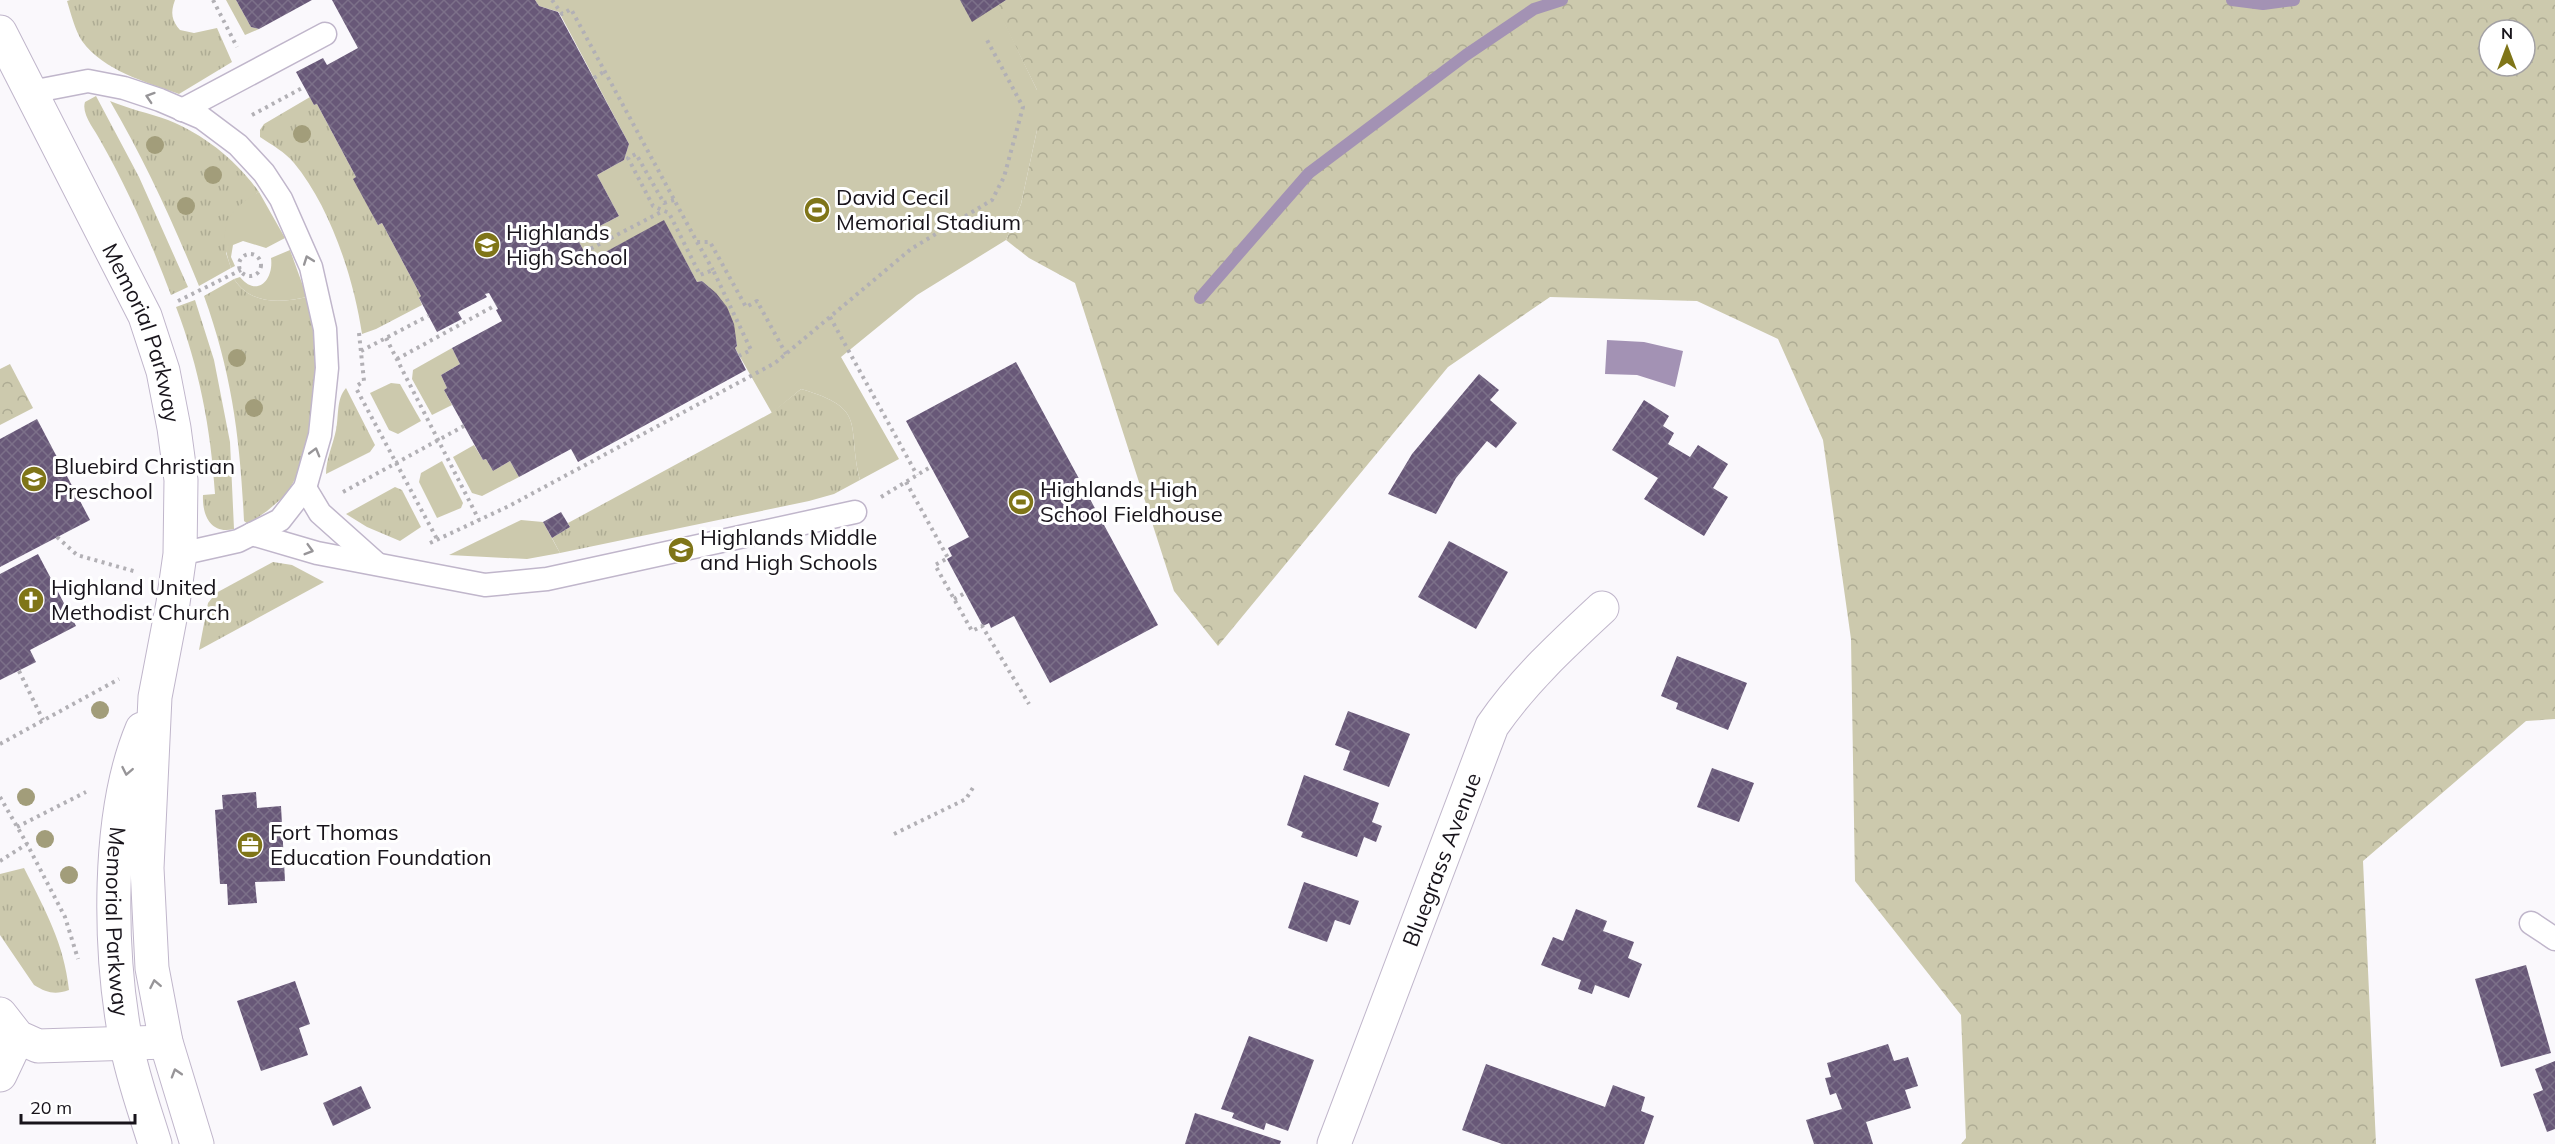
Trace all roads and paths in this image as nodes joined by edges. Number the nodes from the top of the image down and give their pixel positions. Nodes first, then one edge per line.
1 (213, 0) edge
2 (552, 0) edge
3 (229, 29) dead end
4 (0, 32) edge
5 (325, 34) dead end
6 (987, 39) dead end
7 (605, 71) junction
8 (594, 78) dead end
9 (304, 87) dead end
10 (31, 92) junction
11 (182, 110) junction
12 (244, 119) dead end
13 (674, 200) junction
14 (664, 211) junction
15 (697, 242) junction
16 (584, 252) dead end
17 (241, 270) junction
18 (713, 270) junction
19 (496, 305) dead end
20 (145, 316) junction
21 (428, 316) dead end
22 (830, 317) junction
23 (386, 338) junction
24 (361, 351) dead end
25 (786, 354) junction
26 (739, 356) dead end
27 (397, 358) junction
28 (464, 426) dead end
29 (438, 440) junction
30 (932, 466) dead end
31 (917, 475) junction
32 (906, 482) junction
33 (311, 497) junction
34 (855, 512) joint
35 (479, 520) junction
36 (252, 534) junction
37 (57, 537) dead end
38 (421, 546) dead end
39 (180, 554) junction
40 (380, 566) junction
41 (137, 572) dead end
42 (965, 593) dead end
43 (954, 599) junction
44 (1602, 608) dead end
45 (19, 671) dead end
46 (119, 680) dead end
47 (155, 697) junction
48 (1029, 704) dead end
49 (43, 720) junction
50 (0, 744) edge
51 (974, 786) dead end
52 (93, 789) dead end
53 (0, 797) edge
54 (17, 827) junction
55 (894, 834) dead end
56 (27, 844) junction
57 (0, 861) edge
58 (2531, 923) dead end
59 (2555, 939) edge
60 (80, 967) dead end
61 (9, 1026) edge
62 (166, 1042) junction
63 (126, 1044) junction
64 (0, 1075) edge
65 (154, 1144) edge
66 (198, 1144) edge
67 (1334, 1144) edge

1 - 3 path
2 - 7 path
4 - 10 main road, Memorial Parkway
5 - 11 lane
6 - 22 path
7 - 8 path
7 - 13 path
9 - 12 path
11 -> 10 lane
10 - 20 main road, Memorial Parkway
33 -> 11 lane
13 - 14 path
13 - 15 path
14 - 16 path
14 - 18 path
15 - 18 path
15 - 25 path
17 - 17 path
17 - 20 path
18 - 26 path
19 - 27 path
20 - 39 main road, Memorial Parkway
21 - 23 path
22 - 25 path
22 - 31 path
23 - 24 path
23 - 27 path
25 - 35 path
27 - 29 path
28 - 29 path
29 - 33 path
29 - 35 path
30 - 31 path
31 - 32 path
32 - 34 path
32 - 43 path
33 - 36 lane
33 - 40 lane
34 - 40 lane
35 - 38 path
36 - 39 lane
36 -> 40 lane
37 - 41 path
39 - 47 main road, Memorial Parkway
42 - 43 path
43 - 48 path
44 - 67 main road, Bluegrass Avenue
45 - 49 path
46 - 49 path
62 -> 47 main road, Memorial Parkway
47 -> 63 main road, Memorial Parkway
49 - 50 path
51 - 55 path
52 - 54 path
53 - 54 path
54 - 56 path
56 - 57 path
56 - 60 path
58 - 59 lane
61 - 63 main road
61 - 64 main road
62 - 63 main road
66 -> 62 main road, Memorial Parkway
63 - 65 main road, Memorial Parkway

